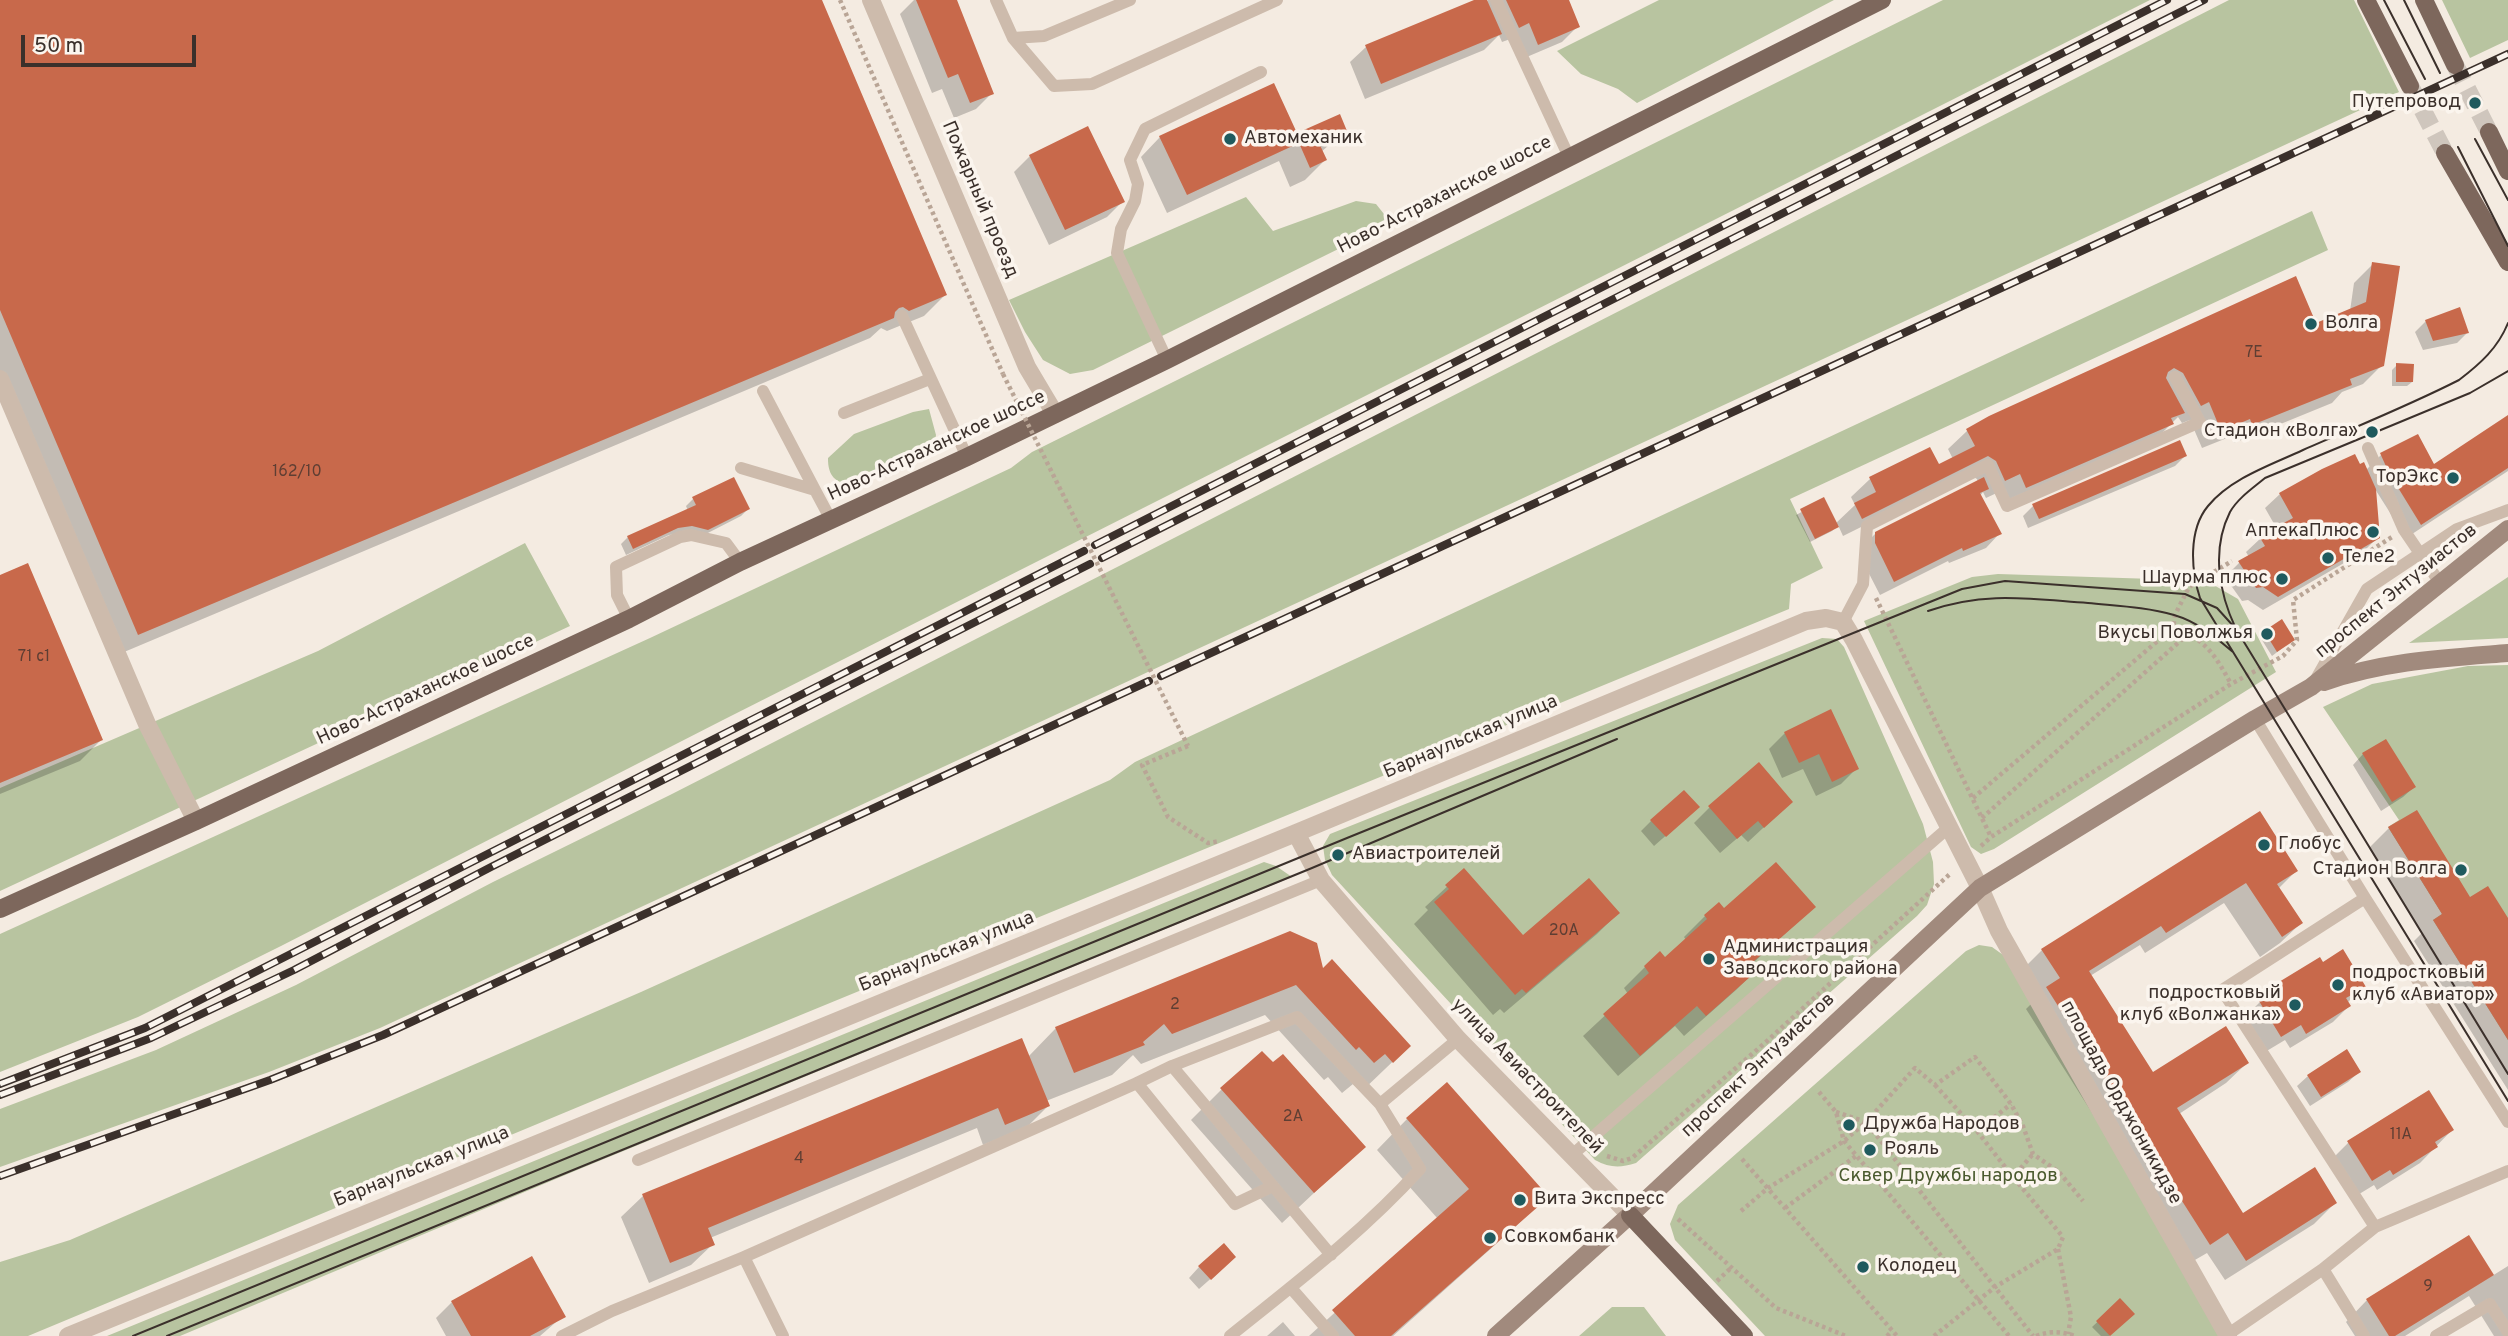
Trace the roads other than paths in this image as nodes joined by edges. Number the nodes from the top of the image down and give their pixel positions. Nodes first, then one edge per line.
1 (872, 0) edge
2 (996, 0) edge
3 (1130, 0) edge
4 (1277, 0) edge
5 (1496, 0) edge
6 (1881, 0) edge
7 (2366, 0) edge
8 (2424, 0) edge
9 (1013, 38) junction
10 (2455, 65) tunnel mouth
11 (1261, 72) dead end
12 (2410, 86) tunnel mouth
13 (2489, 132) tunnel mouth
14 (2445, 153) tunnel mouth
15 (1569, 157) junction
16 (2508, 171) edge
17 (2508, 261) edge
18 (902, 316) dead end
19 (1167, 360) junction
20 (2175, 377) dead end
21 (0, 379) edge
22 (930, 379) junction
23 (763, 391) dead end
24 (844, 413) dead end
25 (1055, 414) junction
26 (2368, 448) dead end
27 (967, 457) junction
28 (741, 468) dead end
29 (815, 490) junction
30 (2508, 510) edge
31 (831, 520) junction
32 (2508, 529) edge
33 (2419, 554) junction
34 (740, 562) junction
35 (2440, 583) junction
36 (629, 619) junction
37 (1843, 622) junction
38 (2508, 653) edge
39 (2311, 687) junction
40 (2255, 719) junction
41 (196, 821) junction
42 (1948, 828) junction
43 (1296, 833) junction
44 (1321, 880) junction
45 (1980, 888) junction
46 (2365, 898) junction
47 (0, 909) edge
48 (1458, 1039) junction
49 (1172, 1066) junction
50 (1137, 1083) junction
51 (1380, 1104) junction
52 (2508, 1122) edge
53 (1572, 1155) junction
54 (638, 1160) dead end
55 (2508, 1171) edge
56 (1273, 1186) junction
57 (1630, 1215) junction
58 (2375, 1227) junction
59 (1331, 1255) junction
60 (744, 1257) junction
61 (2323, 1269) junction
62 (1291, 1287) junction
63 (2508, 1332) edge
64 (1742, 1335) edge
65 (2227, 1335) edge
66 (68, 1336) edge
67 (562, 1336) edge
68 (783, 1336) edge
69 (1230, 1336) edge
70 (1333, 1336) edge
71 (1496, 1336) edge
72 (2364, 1336) edge
73 (2436, 1336) edge

1 - 25 street, Пожарный проезд
2 - 9 lane
3 - 9 lane
4 - 9 lane
5 - 15 lane
6 - 15 main road, Ново-Астраханское шоссе
7 - 12 main road
8 - 10 main road
11 - 19 lane
13 - 16 main road
14 - 17 main road
15 - 19 main road, Ново-Астраханское шоссе
18 - 22 lane
19 - 25 main road, Ново-Астраханское шоссе
20 - 37 lane
21 - 41 street
22 - 24 lane
22 - 27 lane
23 - 29 lane
25 - 27 main road, Ново-Астраханское шоссе
26 - 33 lane
27 - 31 main road, Ново-Астраханское шоссе
28 - 29 lane
29 - 31 lane
30 - 33 lane
31 - 34 main road, Ново-Астраханское шоссе
32 - 35 main road, проспект Энтузиастов
33 - 35 lane
33 - 39 lane
34 - 36 main road, Ново-Астраханское шоссе
34 - 36 lane
35 - 39 main road, проспект Энтузиастов
36 - 41 main road, Ново-Астраханское шоссе
37 - 42 street, площадь Орджоникидзе
37 - 43 street, Барнаульская улица
38 - 39 main road, проспект Энтузиастов
39 - 40 main road, проспект Энтузиастов
40 - 45 main road, проспект Энтузиастов
40 - 46 lane
41 - 47 main road, Ново-Астраханское шоссе
42 - 45 street, площадь Орджоникидзе
42 - 53 lane
43 - 44 street, улица Авиастроителей
43 - 66 street, Барнаульская улица
44 - 48 street, улица Авиастроителей
44 - 54 lane
45 - 57 main road, проспект Энтузиастов
45 - 65 street, площадь Орджоникидзе
46 - 52 lane
46 - 58 lane
48 - 51 lane
48 - 53 street, улица Авиастроителей
49 - 50 lane
49 - 51 lane
49 - 56 lane
50 - 56 lane
50 - 60 lane
51 - 59 lane
53 - 57 street, улица Авиастроителей
55 - 58 lane
56 - 59 lane
57 - 64 main road, улица Авиастроителей
57 - 71 main road, проспект Энтузиастов
58 - 61 lane
59 - 62 lane
60 - 67 lane
60 - 68 lane
61 - 65 lane
61 - 72 lane
62 - 69 lane
62 - 70 lane
63 - 73 lane

